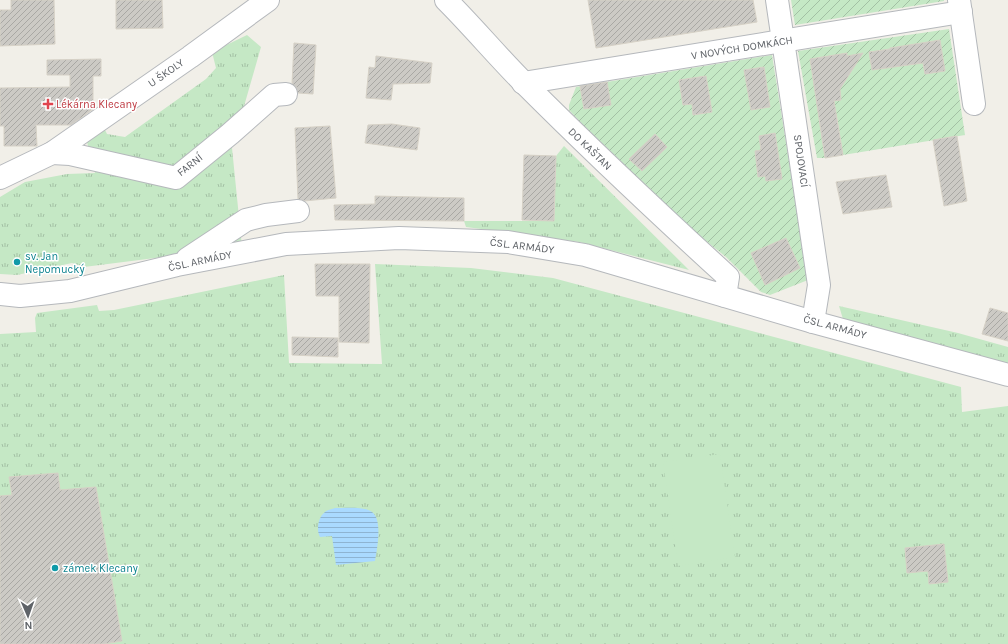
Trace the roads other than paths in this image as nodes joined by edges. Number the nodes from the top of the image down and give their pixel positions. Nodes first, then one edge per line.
1 (268, 0) edge
2 (446, 0) edge
3 (777, 0) edge
4 (961, 14) edge
5 (784, 41) junction
6 (523, 82) junction
7 (286, 94) dead end
8 (974, 104) dead end
9 (52, 153) junction
10 (0, 178) edge
11 (298, 211) dead end
12 (178, 266) junction
13 (0, 294) edge
14 (725, 296) junction
15 (813, 322) junction
16 (1008, 375) edge

1 - 9 street, U ŠKOLY
2 - 6 street, DO KAŠTAN
3 - 5 street, SPOJOVACÍ
4 - 5 street, V NOVÝCH DOMKÁCH
4 - 8 street
5 - 6 street, V NOVÝCH DOMKÁCH
5 - 15 street, SPOJOVACÍ
6 - 14 street, DO KAŠTAN
7 - 9 street, FARNÍ
9 - 10 street, U ŠKOLY
11 - 12 street
12 - 13 street, ČSL. ARMÁDY
12 - 14 street, ČSL. ARMÁDY
14 - 15 street, ČSL. ARMÁDY
15 - 16 street, ČSL. ARMÁDY

